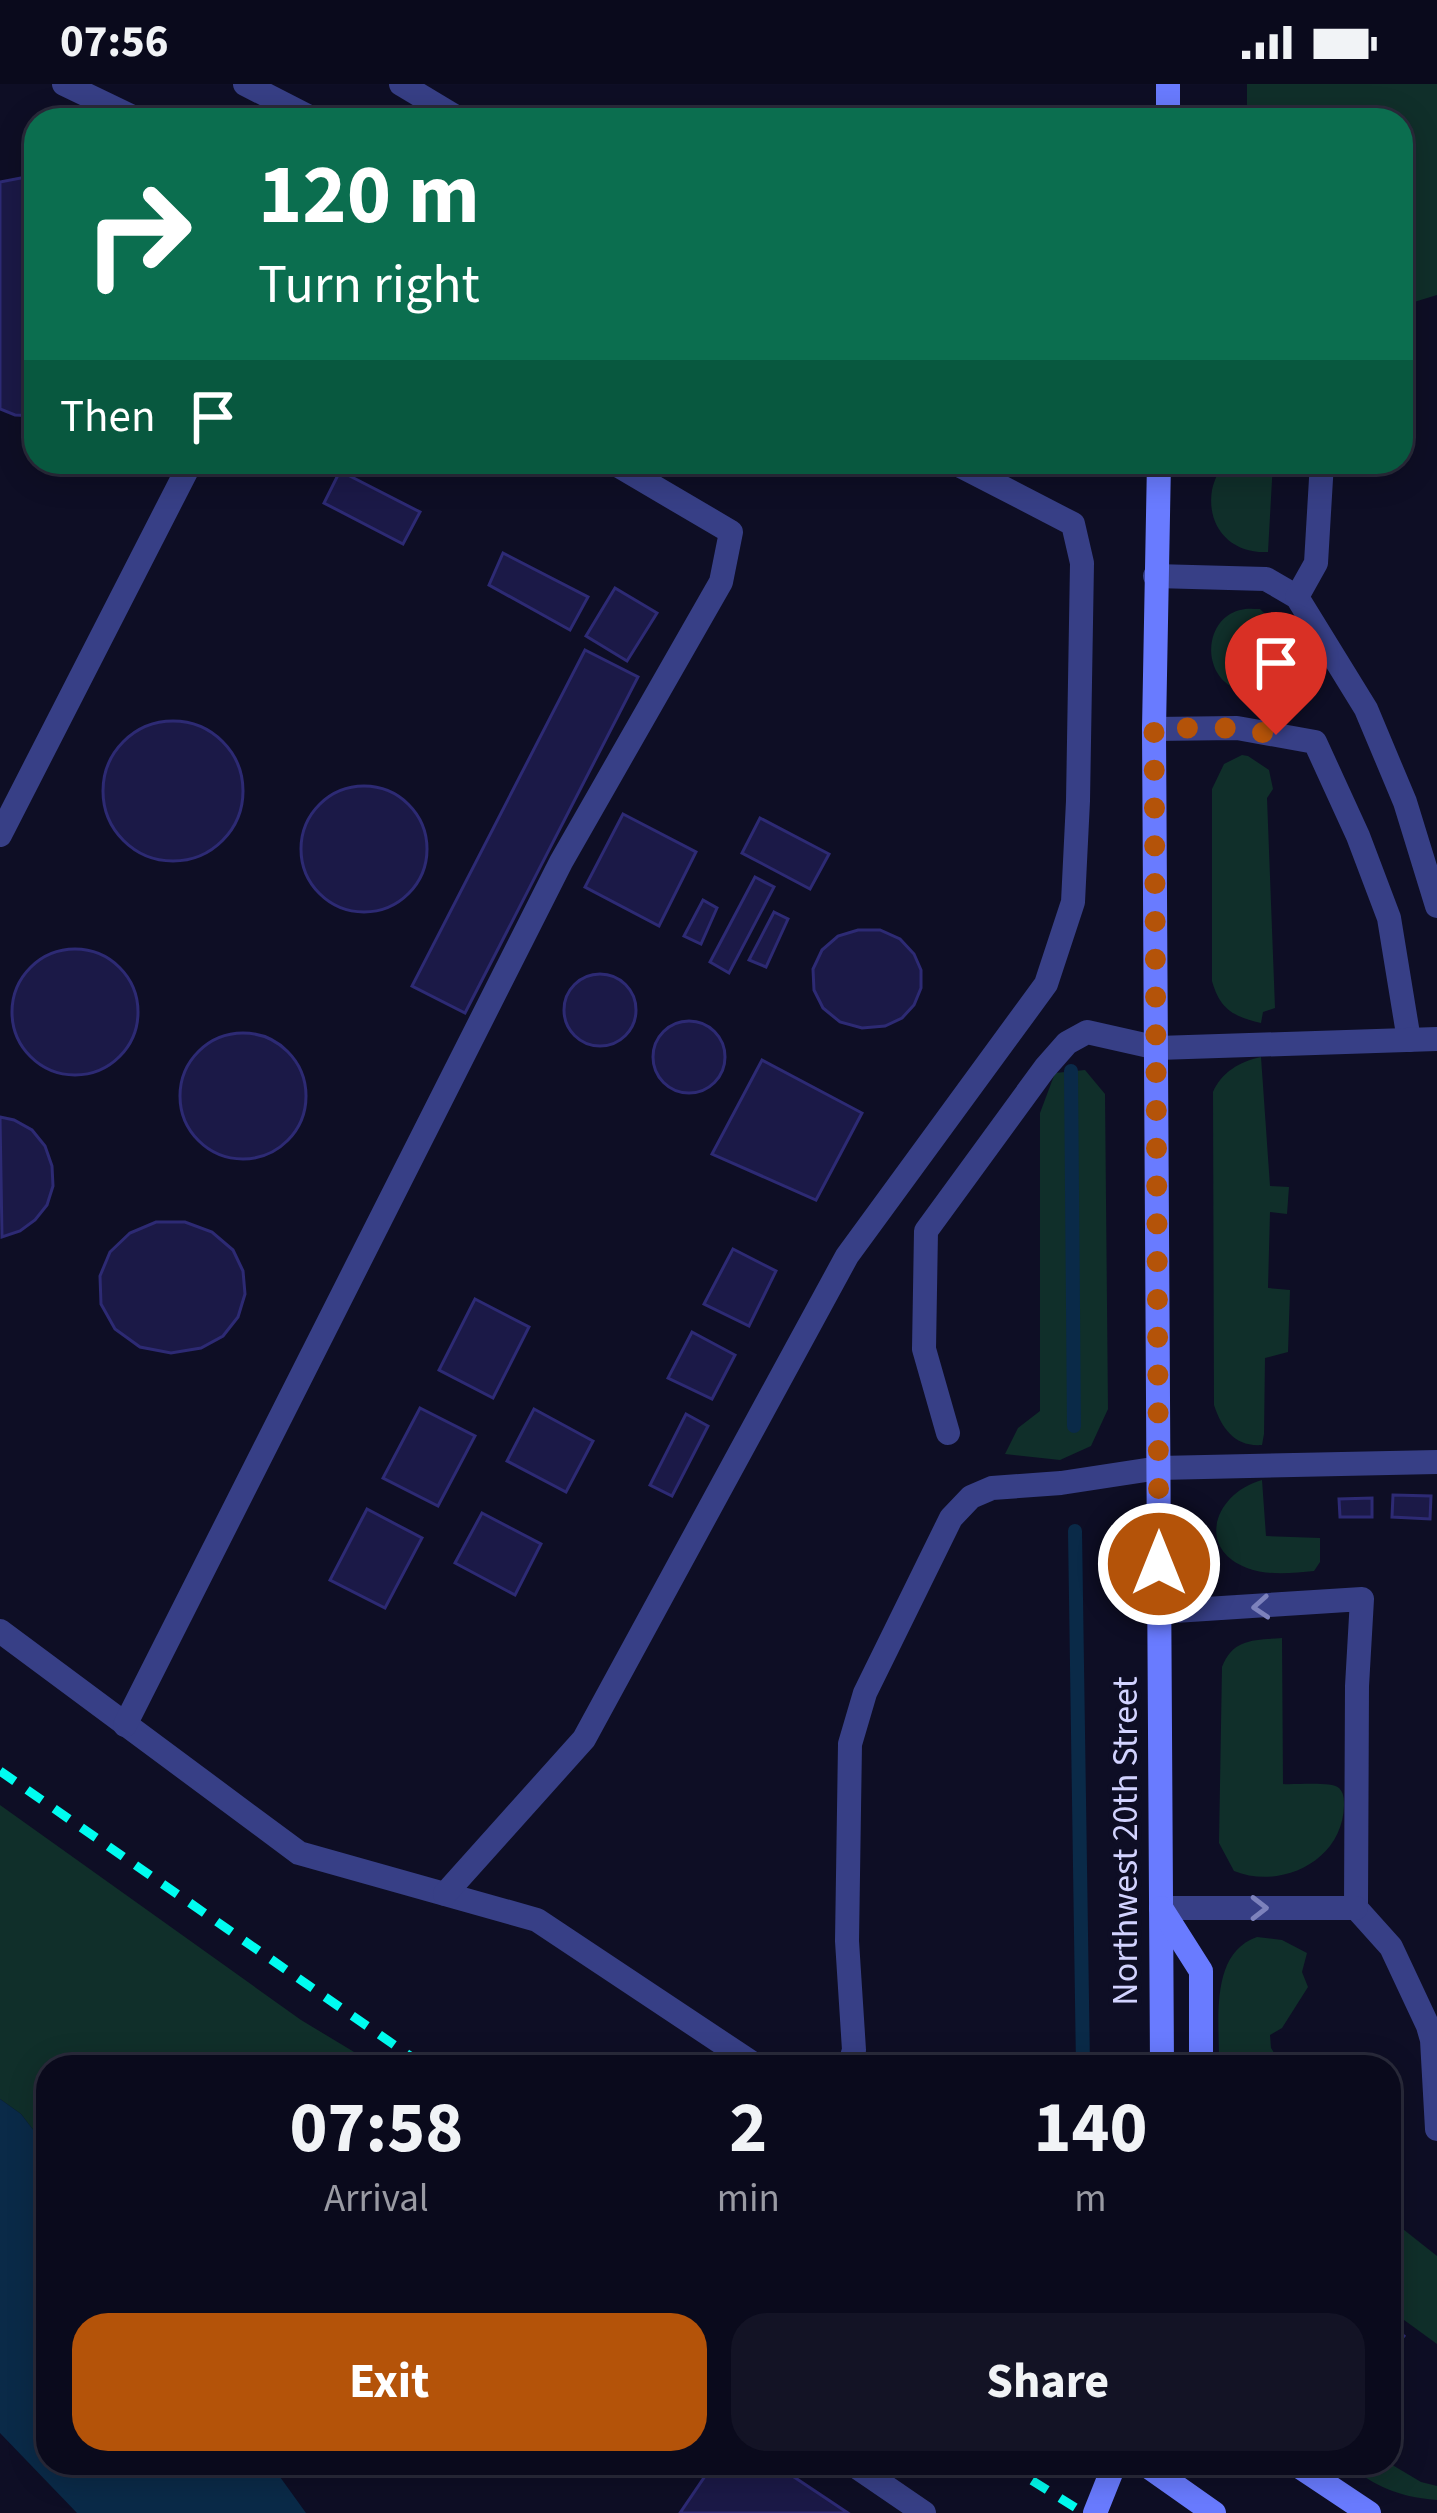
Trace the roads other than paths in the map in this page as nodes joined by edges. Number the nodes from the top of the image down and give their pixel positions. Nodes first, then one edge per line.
1 (64, 84) edge
2 (245, 84) edge
3 (400, 84) edge
4 (114, 108) edge
5 (292, 108) edge
6 (441, 108) edge
7 (185, 474) edge
8 (632, 474) edge
9 (975, 474) edge
10 (1159, 474) edge
11 (1321, 474) edge
12 (1155, 576) junction
13 (1297, 597) junction
14 (1154, 728) junction
15 (0, 835) edge
16 (1437, 906) edge
17 (1437, 1039) edge
18 (1409, 1040) junction
19 (1158, 1048) junction
20 (948, 1433) dead end
21 (1437, 1462) edge
22 (1159, 1468) junction
23 (1159, 1612) junction
24 (0, 1631) edge
25 (125, 1725) junction
26 (445, 1894) junction
27 (1161, 1908) junction
28 (1356, 1908) junction
29 (740, 2055) edge
30 (853, 2055) edge
31 (1162, 2055) edge
32 (1201, 2055) edge
33 (1437, 2129) edge
34 (868, 2475) edge
35 (1110, 2475) edge
36 (1160, 2475) edge
37 (1312, 2475) edge
38 (924, 2513) edge
39 (1095, 2513) edge
40 (1214, 2513) edge
41 (1369, 2513) edge

1 - 4 street
2 - 5 street
3 - 6 street
7 - 15 street
8 - 25 street
9 - 26 street
10 - 12 street, Northwest 20th Street
11 - 13 street
12 - 13 street
12 - 14 street, Northwest 20th Street
13 - 16 street
14 - 18 street
14 - 19 street, Northwest 20th Street
17 - 18 street
18 - 19 street
19 - 20 street
19 - 22 street, Northwest 20th Street
21 - 22 street
22 - 23 street, Northwest 20th Street
22 - 30 street
23 - 27 street, Northwest 20th Street
28 -> 23 street
24 - 25 street
25 - 26 street
26 - 29 street
27 -> 28 street
27 - 31 street, Northwest 20th Street
27 - 32 street
28 - 33 street
34 - 38 street
35 - 39 street
36 - 40 street
37 - 41 street

